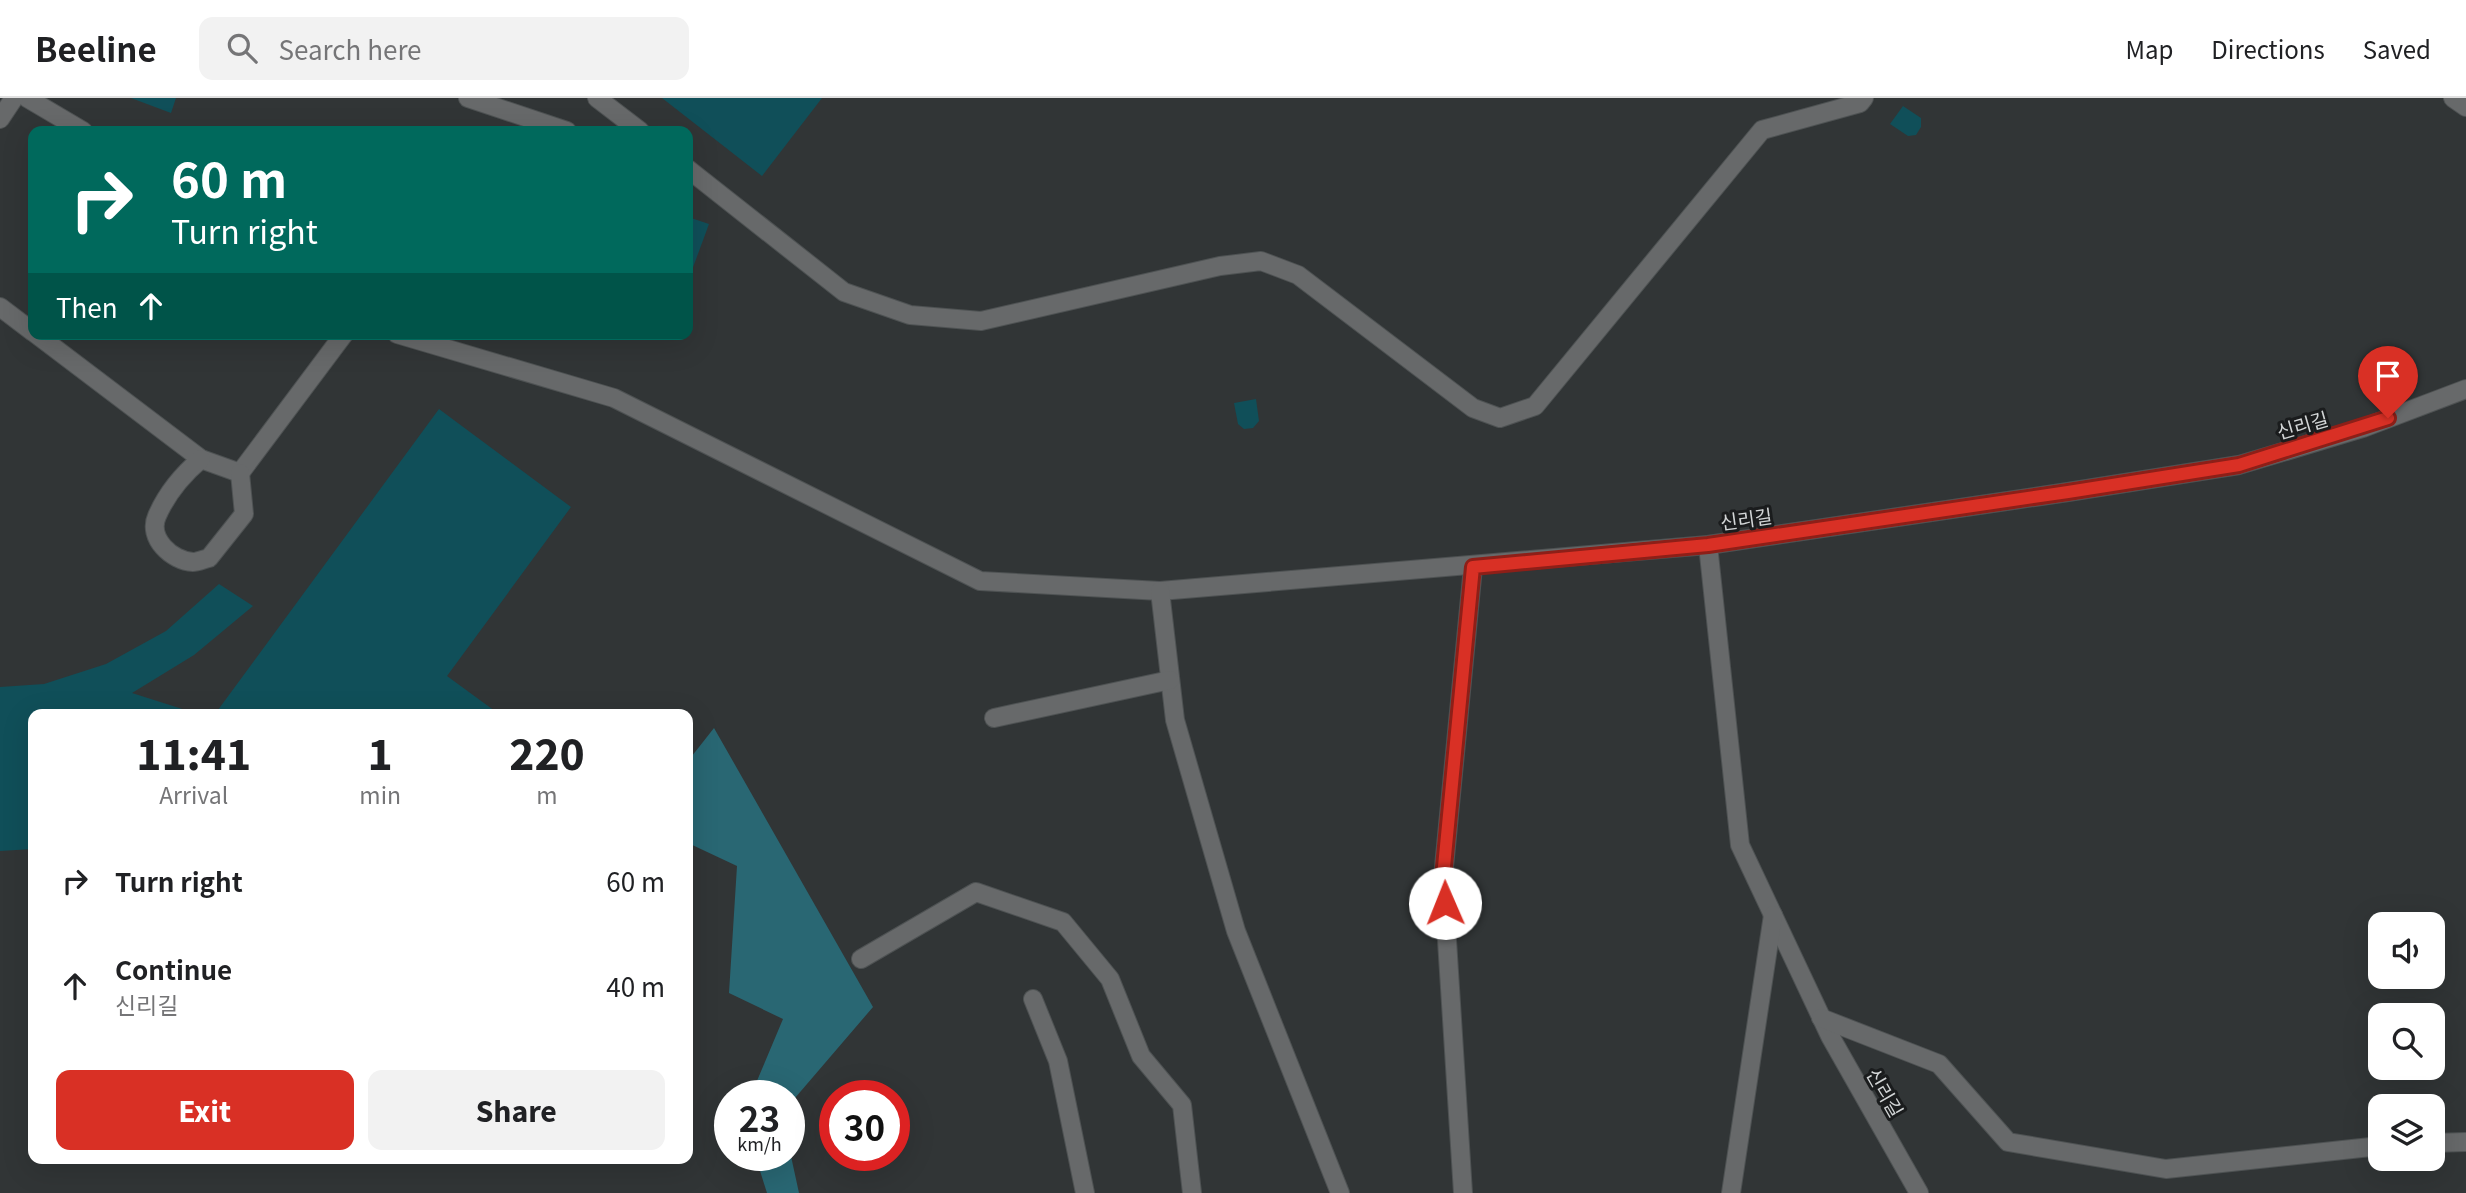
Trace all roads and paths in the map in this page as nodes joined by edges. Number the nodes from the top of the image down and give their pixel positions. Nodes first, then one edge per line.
1 (14, 98) edge
2 (27, 98) edge
3 (468, 98) edge
4 (597, 98) edge
5 (1864, 98) edge
6 (2453, 98) edge
7 (2466, 107) edge
8 (0, 119) edge
9 (75, 126) edge
10 (553, 126) edge
11 (633, 126) edge
12 (693, 173) edge
13 (0, 307) edge
14 (28, 328) edge
15 (43, 340) edge
16 (340, 340) edge
17 (417, 340) edge
18 (2466, 389) edge
19 (201, 459) junction
20 (240, 473) junction
21 (1708, 545) junction
22 (1473, 567) junction
23 (1160, 591) junction
24 (1170, 680) junction
25 (994, 718) dead end
26 (1773, 915) junction
27 (861, 959) dead end
28 (1033, 999) dead end
29 (1821, 1018) junction
30 (2466, 1142) edge
31 (2445, 1143) edge
32 (2368, 1147) edge
33 (1084, 1193) edge
34 (1192, 1193) edge
35 (1340, 1193) edge
36 (1463, 1193) edge
37 (1731, 1193) edge
38 (1919, 1193) edge

1 - 8 street
2 - 9 street
3 - 10 street
4 - 11 street
5 - 12 street
6 - 7 street
13 - 14 street
15 - 19 street
16 - 20 street
17 - 23 street
18 - 21 street, 신리길
19 - 20 street
19 - 20 street
21 - 22 street
21 - 26 street, 신리길
22 - 23 street
22 - 36 street
23 - 24 street
24 - 25 street
24 - 35 street
26 - 29 street, 신리길
26 - 37 street
27 - 34 street
28 - 33 street
29 - 32 street
29 - 38 street, 신리길
30 - 31 street

